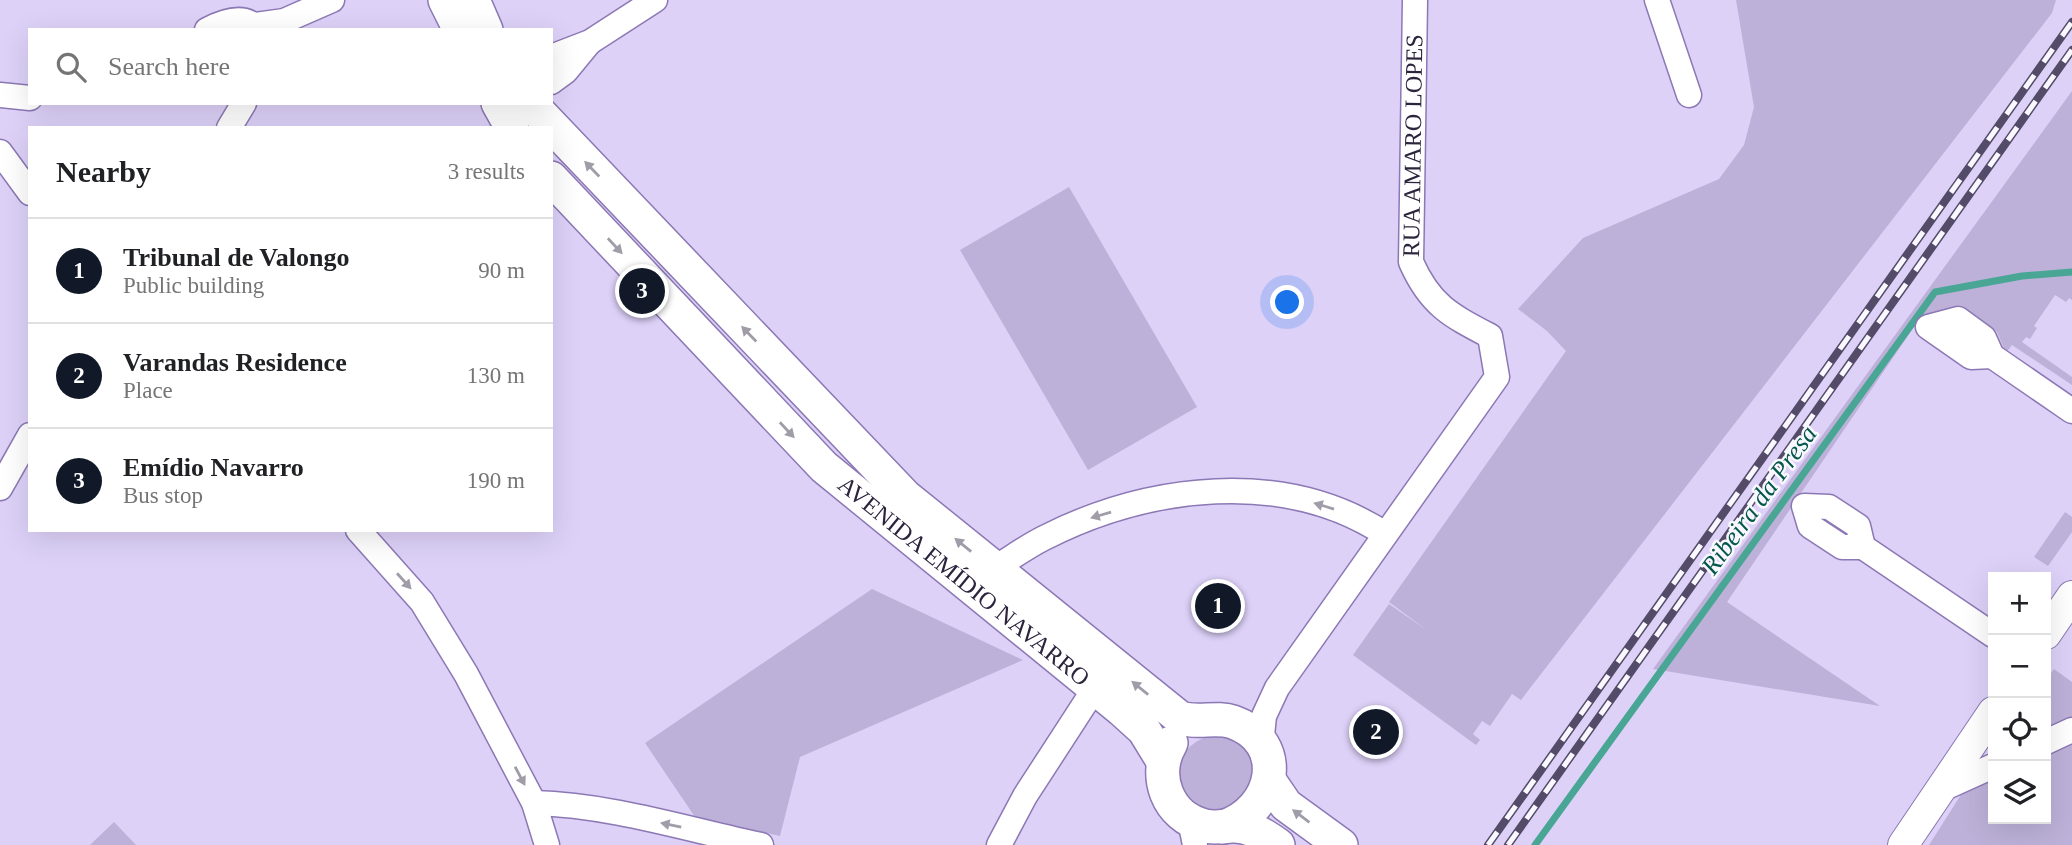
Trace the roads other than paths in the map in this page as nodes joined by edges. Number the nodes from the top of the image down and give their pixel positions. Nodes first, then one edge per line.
1 (334, 0) edge
2 (445, 0) edge
3 (473, 0) edge
4 (655, 0) edge
5 (1415, 0) edge
6 (1657, 0) edge
7 (256, 27) edge
8 (211, 28) edge
9 (299, 28) edge
10 (459, 28) edge
11 (485, 28) edge
12 (590, 42) junction
13 (553, 56) edge
14 (553, 81) edge
15 (1689, 95) dead end
16 (243, 105) edge
17 (510, 109) edge
18 (230, 126) edge
19 (528, 126) edge
20 (553, 150) edge
21 (0, 152) edge
22 (553, 180) edge
23 (28, 190) edge
24 (1992, 356) dead end
25 (789, 376) junction
26 (762, 402) junction
27 (2072, 411) edge
28 (28, 439) edge
29 (0, 488) edge
30 (360, 532) edge
31 (1385, 534) junction
32 (1863, 547) dead end
33 (993, 569) junction
34 (2072, 596) edge
35 (2051, 627) edge
36 (1988, 632) edge
37 (1095, 688) junction
38 (1277, 688) junction
39 (1988, 719) edge
40 (1197, 722) junction
41 (1233, 722) junction
42 (2072, 730) edge
43 (2051, 740) edge
44 (1261, 745) junction
45 (1163, 761) junction
46 (1988, 768) edge
47 (1269, 779) junction
48 (1940, 790) junction
49 (534, 803) junction
50 (1202, 834) edge
51 (547, 845) edge
52 (761, 845) edge
53 (999, 845) edge
54 (1278, 845) edge
55 (1341, 845) edge
56 (1903, 845) edge

1 - 7 street
1 - 9 street
2 - 10 main road
3 - 11 main road
4 - 12 street
5 - 31 street, RUA AMARO LOPES
6 - 15 street
7 - 8 street
12 - 13 street
12 - 14 street
16 - 18 street
19 -> 17 main road, AVENIDA EMÍDIO NAVARRO
25 -> 20 main road, AVENIDA EMÍDIO NAVARRO
21 - 23 street
22 -> 26 main road, AVENIDA EMÍDIO NAVARRO
24 - 27 street
25 - 26 main road
33 -> 25 main road, AVENIDA EMÍDIO NAVARRO
26 -> 37 main road, AVENIDA EMÍDIO NAVARRO
28 - 29 street
30 -> 49 street
31 -> 33 street
31 - 38 street
32 - 36 street
40 -> 33 main road, AVENIDA EMÍDIO NAVARRO
34 - 35 street
37 - 45 main road, AVENIDA EMÍDIO NAVARRO
37 - 53 street
38 - 41 street
38 - 44 street
39 - 48 street
40 - 41 main road, AVENIDA EMÍDIO NAVARRO
40 - 45 main road
41 - 44 main road
42 - 43 street
44 - 47 main road
45 - 50 main road, AVENIDA EMÍDIO NAVARRO
46 - 48 street
47 - 50 main road
55 -> 47 main road
48 - 56 street
49 - 51 street
52 -> 49 street
50 - 54 main road

